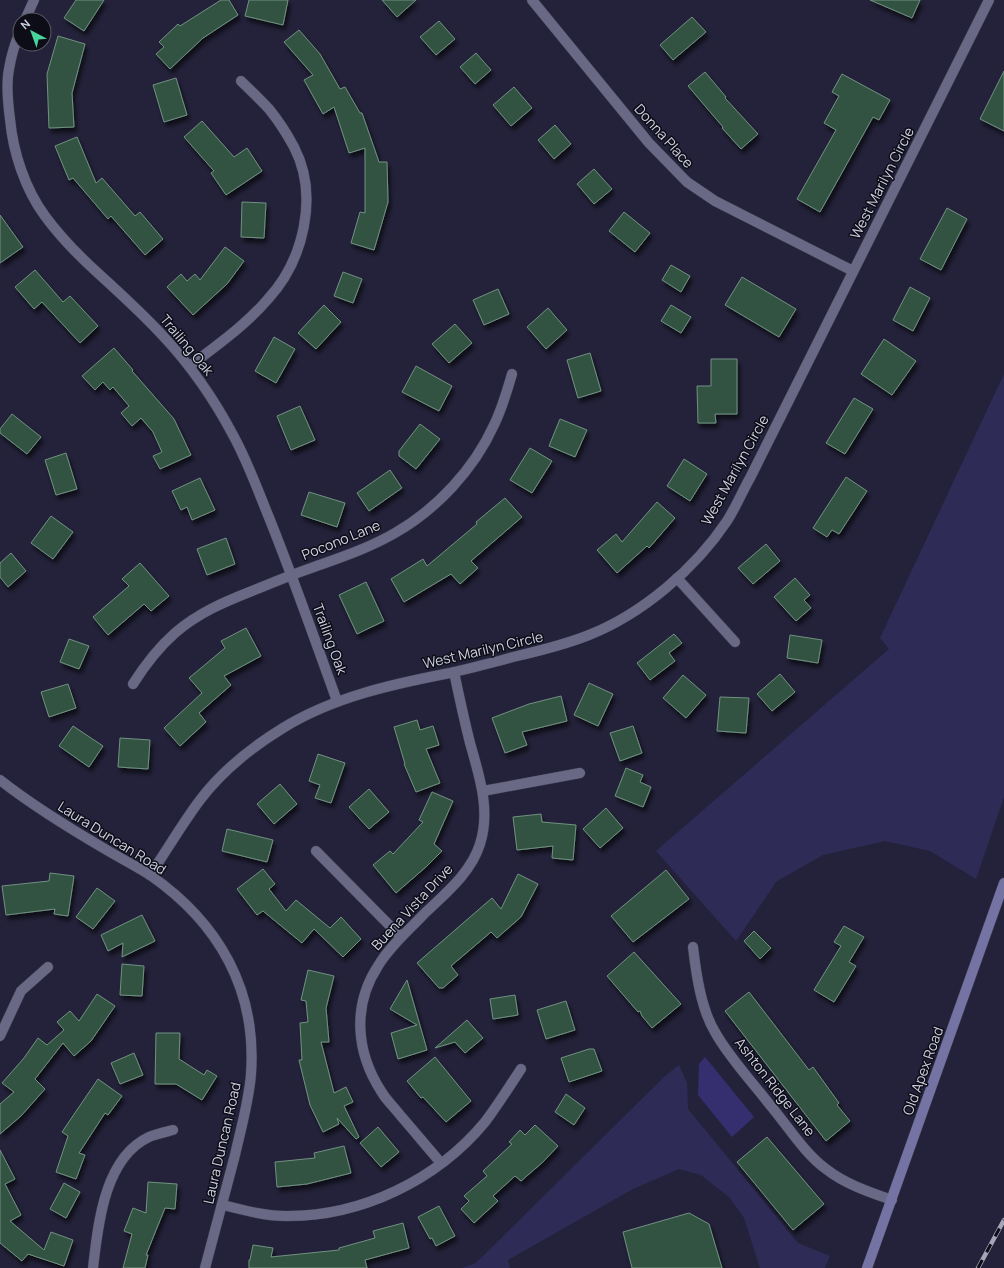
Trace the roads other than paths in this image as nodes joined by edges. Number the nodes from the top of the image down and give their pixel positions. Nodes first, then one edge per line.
1 (34, 0) edge
2 (532, 0) edge
3 (989, 0) edge
4 (29, 12) edge
5 (12, 50) edge
6 (4, 69) edge
7 (240, 81) dead end
8 (853, 271) junction
9 (190, 366) junction
10 (512, 374) dead end
11 (292, 575) junction
12 (677, 578) junction
13 (735, 642) dead end
14 (454, 672) junction
15 (133, 684) dead end
16 (337, 701) junction
17 (580, 773) dead end
18 (0, 780) edge
19 (483, 791) junction
20 (316, 851) dead end
21 (150, 875) junction
22 (1004, 884) edge
23 (401, 937) junction
24 (692, 947) dead end
25 (48, 967) dead end
26 (0, 1036) edge
27 (521, 1069) dead end
28 (173, 1130) dead end
29 (441, 1163) junction
30 (892, 1200) junction
31 (223, 1205) junction
32 (93, 1268) edge
33 (204, 1268) edge
34 (867, 1268) edge

1 - 4 street
2 - 8 street, Donna Place
3 - 8 street, West Marilyn Circle
5 - 6 street, Trailing Oak
6 - 9 street, Trailing Oak
7 - 9 street
8 - 12 street, West Marilyn Circle
9 - 11 street, Trailing Oak
10 - 11 street, Pocono Lane
11 - 15 street, Pocono Lane
11 - 16 street, Trailing Oak
12 - 13 street
12 - 14 street, West Marilyn Circle
14 - 16 street, West Marilyn Circle
14 - 19 street, Buena Vista Drive
16 - 21 street, West Marilyn Circle
17 - 19 street
18 - 21 street, Laura Duncan Road
19 - 23 street, Buena Vista Drive
20 - 23 street
21 - 31 street, Laura Duncan Road
22 - 30 main road, Old Apex Road
23 - 29 street, Buena Vista Drive
24 - 30 street, Ashton Ridge Lane
25 - 26 street
27 - 29 street
28 - 32 street
29 - 31 street
30 - 34 main road, Old Apex Road
31 - 33 street, Laura Duncan Road

